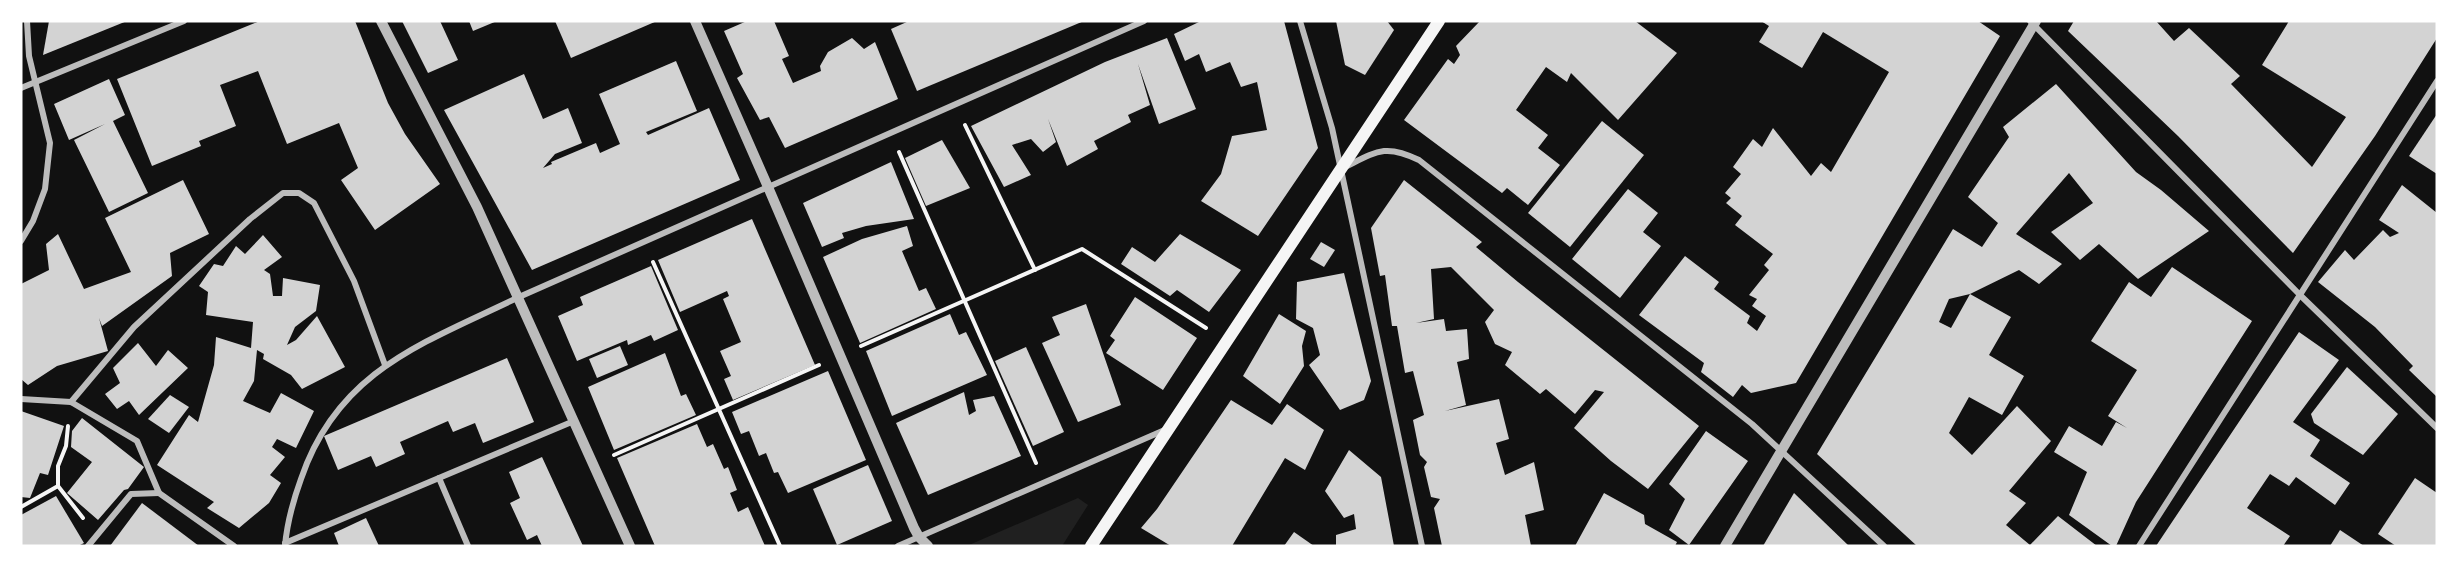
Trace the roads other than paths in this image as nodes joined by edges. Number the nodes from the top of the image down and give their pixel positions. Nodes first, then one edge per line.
1 (27, 21) edge
2 (184, 21) edge
3 (381, 21) edge
4 (695, 21) edge
5 (1144, 21) edge
6 (1300, 21) edge
7 (1438, 21) edge
8 (2033, 22) edge
9 (2437, 81) edge
10 (34, 84) junction
11 (21, 88) edge
12 (1341, 169) junction
13 (768, 187) junction
14 (21, 241) edge
15 (2300, 295) junction
16 (519, 297) junction
17 (385, 365) junction
18 (21, 399) edge
19 (71, 402) junction
20 (574, 421) junction
21 (1170, 427) junction
22 (2437, 428) edge
23 (1781, 452) junction
24 (439, 478) junction
25 (159, 493) junction
26 (919, 537) junction
27 (285, 544) edge
28 (87, 546) edge
29 (234, 546) edge
30 (468, 546) edge
31 (630, 546) edge
32 (898, 546) edge
33 (928, 546) edge
34 (1091, 546) edge
35 (1422, 546) edge
36 (1725, 546) edge
37 (1884, 546) edge
38 (2139, 546) edge

1 - 10 street
2 - 10 street
3 - 16 street
4 - 13 street
5 - 13 street
6 - 12 street
7 - 12 main road
8 - 15 street
8 - 23 street
9 - 15 street
10 - 11 street
10 - 14 street
12 - 21 main road
12 - 23 street
12 - 35 street
13 - 16 street
13 - 26 street
15 - 22 street
15 - 38 street
16 - 17 street
16 - 20 street
17 - 19 street
17 - 27 street
18 - 19 street
19 - 25 street
20 - 24 street
20 - 31 street
21 - 26 street
21 - 34 main road
23 - 36 street
23 - 37 street
24 - 27 street
24 - 30 street
25 - 28 street
25 - 29 street
26 - 32 street
26 - 33 street

